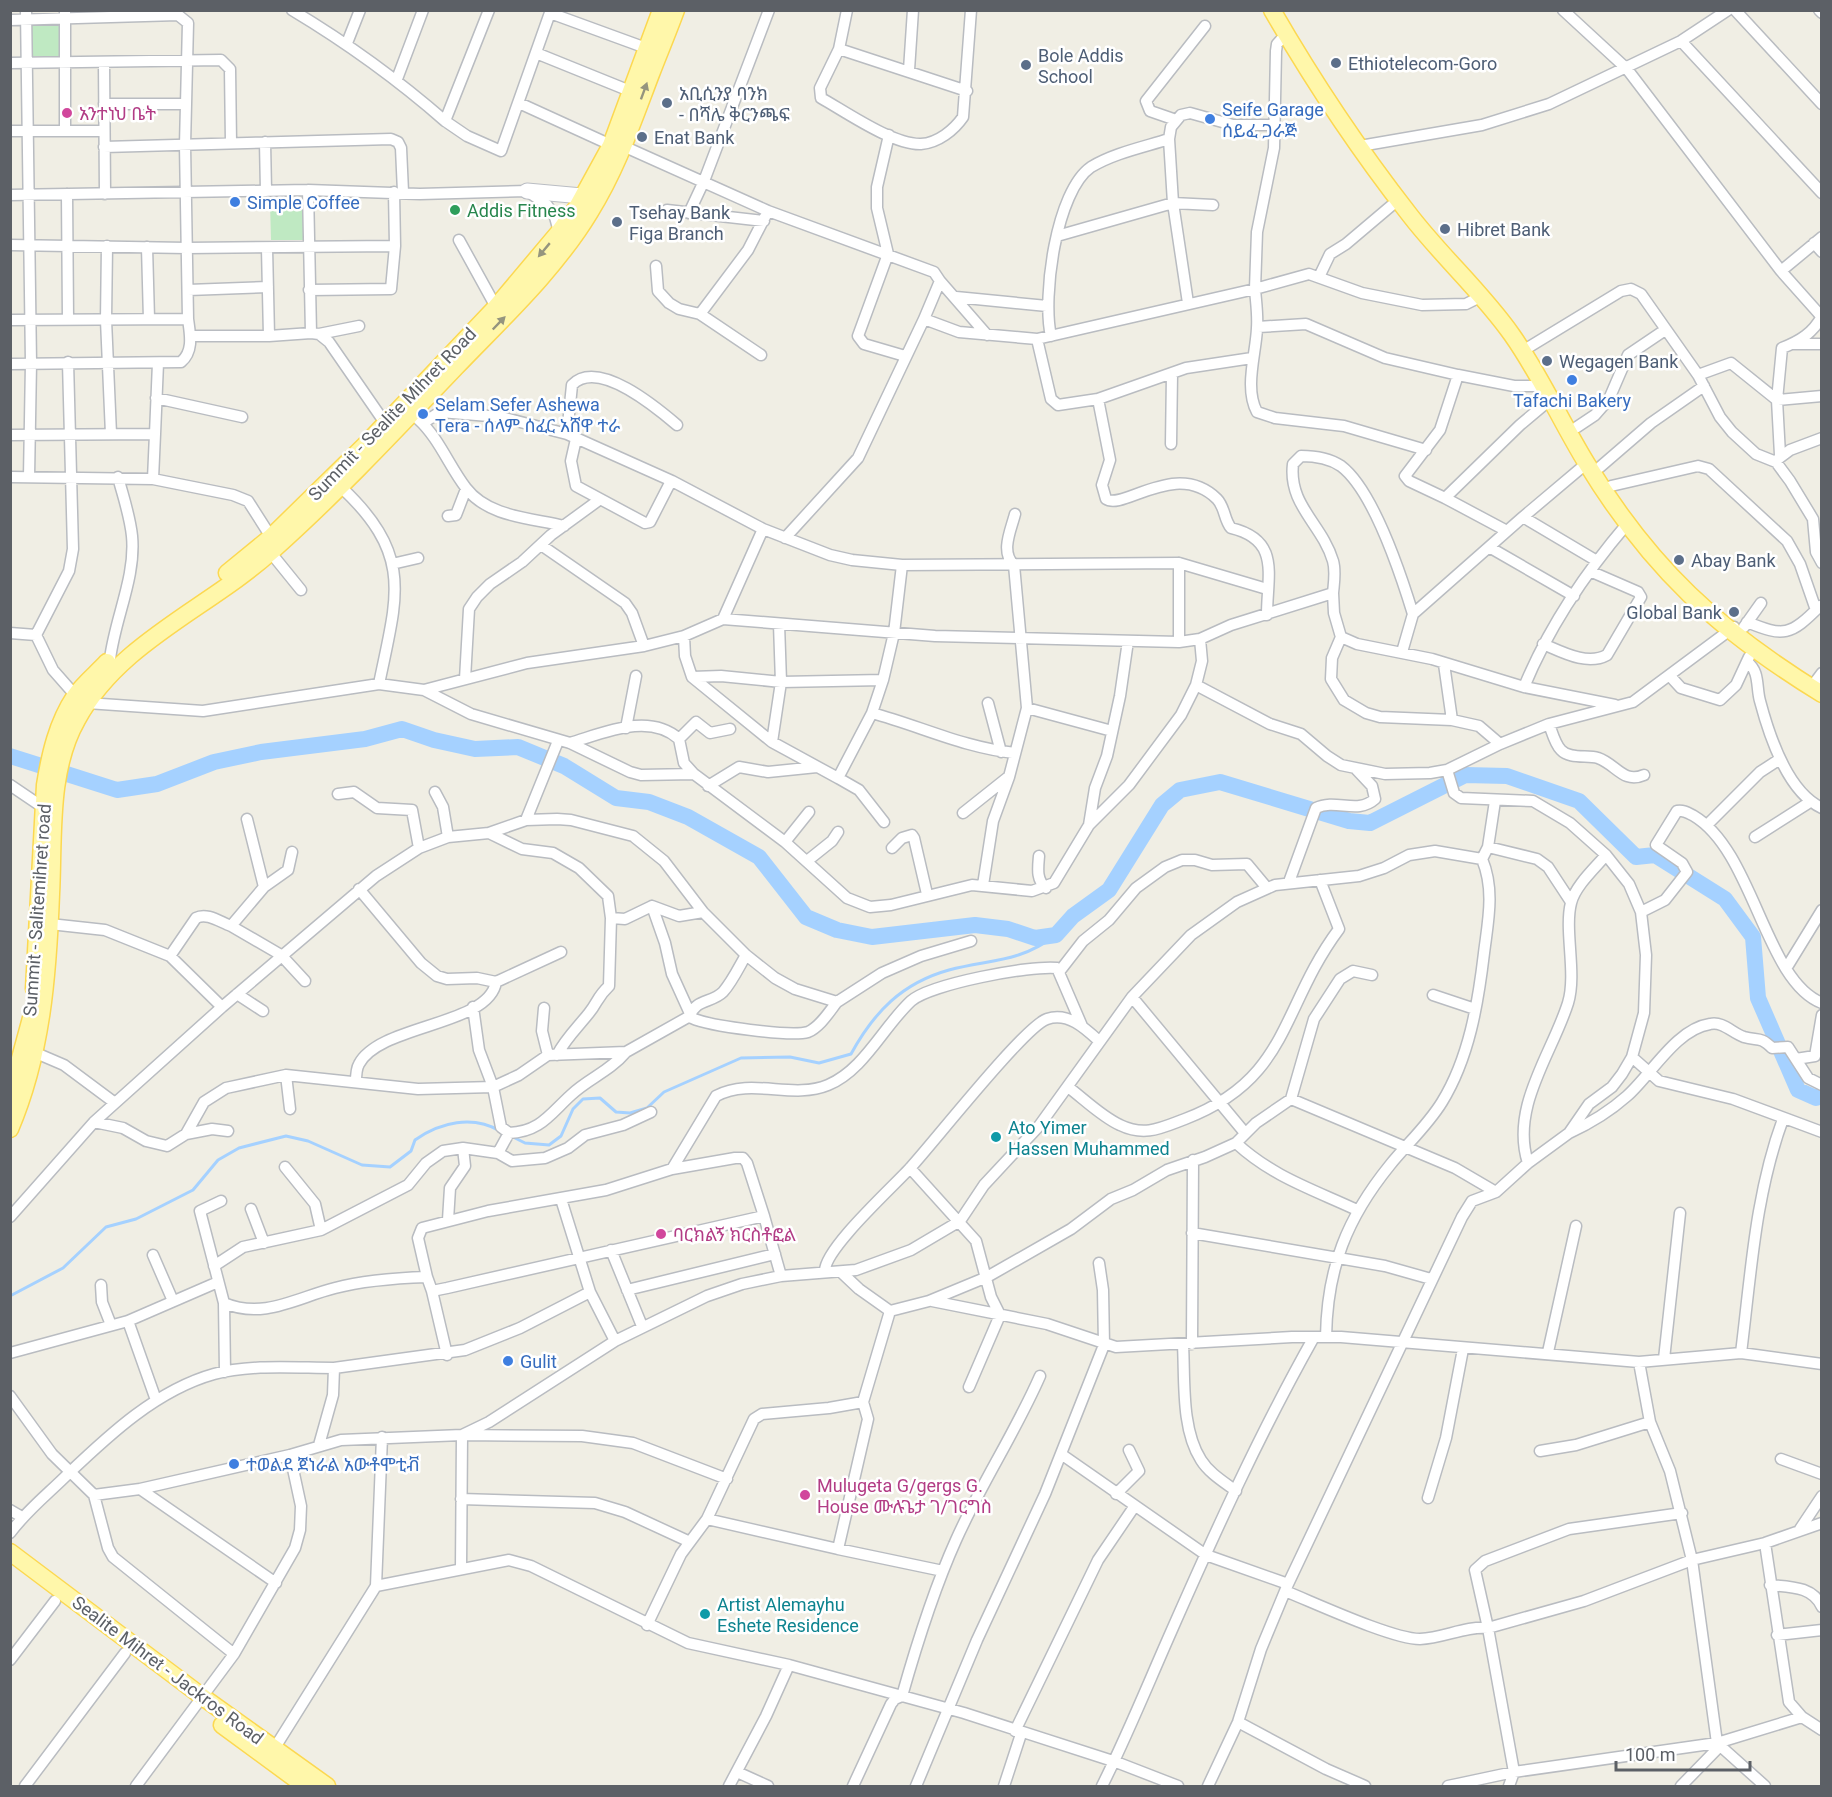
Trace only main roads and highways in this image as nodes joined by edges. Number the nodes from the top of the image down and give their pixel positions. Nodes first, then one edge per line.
1 (661, 10) edge
2 (676, 10) edge
3 (1272, 10) edge
4 (1281, 10) edge
5 (617, 145) junction
6 (1364, 145) junction
7 (368, 450) junction
8 (1593, 465) junction
9 (271, 545) junction
10 (1738, 629) junction
11 (1820, 683) edge
12 (81, 699) junction
13 (56, 759) joint
14 (51, 787) junction
15 (22, 1057) edge
16 (10, 1095) edge
17 (10, 1129) edge
18 (10, 1552) edge
19 (10, 1565) edge
20 (200, 1702) junction
21 (305, 1786) edge
22 (327, 1786) edge

1 - 5 main road, Summit - Sealite Mihret Road
5 -> 2 main road
3 - 6 main road
4 - 6 main road
5 -> 7 main road, Summit - Sealite Mihret Road
7 -> 5 main road
6 - 8 main road
6 - 8 main road
7 - 9 main road, Summit - Sealite Mihret Road
7 - 9 main road
8 - 10 main road
8 - 10 main road
9 - 12 main road
9 - 12 main road, Summit - Sealite Mihret Road
10 - 11 main road
12 - 13 main road, Summit - Sealite Mihret Road
13 - 14 main road, Summit - Salitemihret road
14 - 15 main road, Summit - Salitemihret road
14 - 15 main road
15 - 16 main road, Summit - Salitemihret road
15 - 17 main road
18 - 20 main road, Sealite Mihret - Jackros Road
19 - 20 main road
20 - 21 main road
20 - 22 main road, Sealite Mihret - Jackros Road

